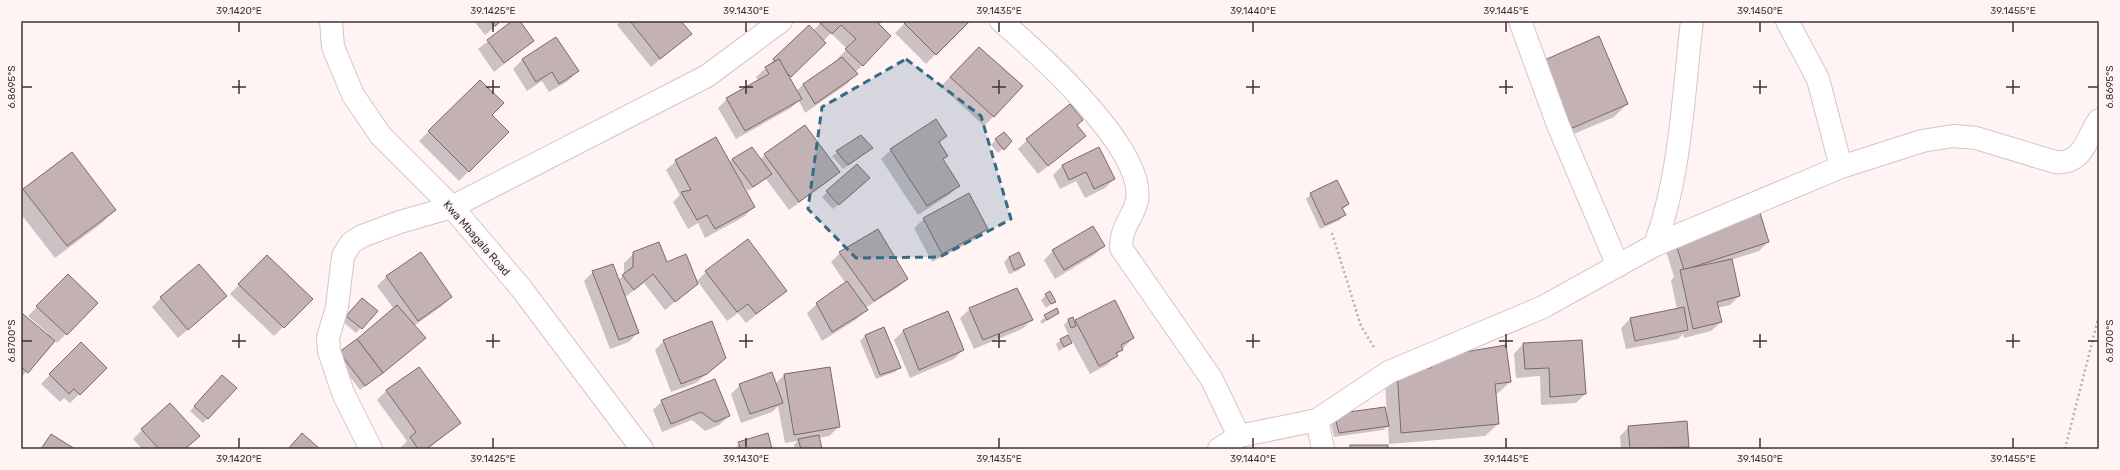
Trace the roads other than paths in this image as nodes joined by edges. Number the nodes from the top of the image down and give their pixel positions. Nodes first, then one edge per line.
1 (331, 21) edge
2 (781, 21) edge
3 (1001, 21) edge
4 (1520, 21) edge
5 (1692, 21) edge
6 (1787, 21) edge
7 (2099, 120) edge
8 (1841, 167) junction
9 (452, 207) junction
10 (1655, 245) junction
11 (1618, 266) junction
12 (1317, 420) junction
13 (1239, 436) junction
14 (371, 449) edge
15 (642, 449) edge
16 (1219, 449) edge
17 (1323, 449) edge

1 - 9 street, Kwa Mbagala Road
2 - 9 street
3 - 13 street
4 - 11 street
5 - 10 street
6 - 8 street
7 - 8 street
8 - 10 street
9 - 14 street
9 - 15 street, Kwa Mbagala Road
10 - 11 street
11 - 12 street
12 - 13 street
12 - 17 street
13 - 16 street

